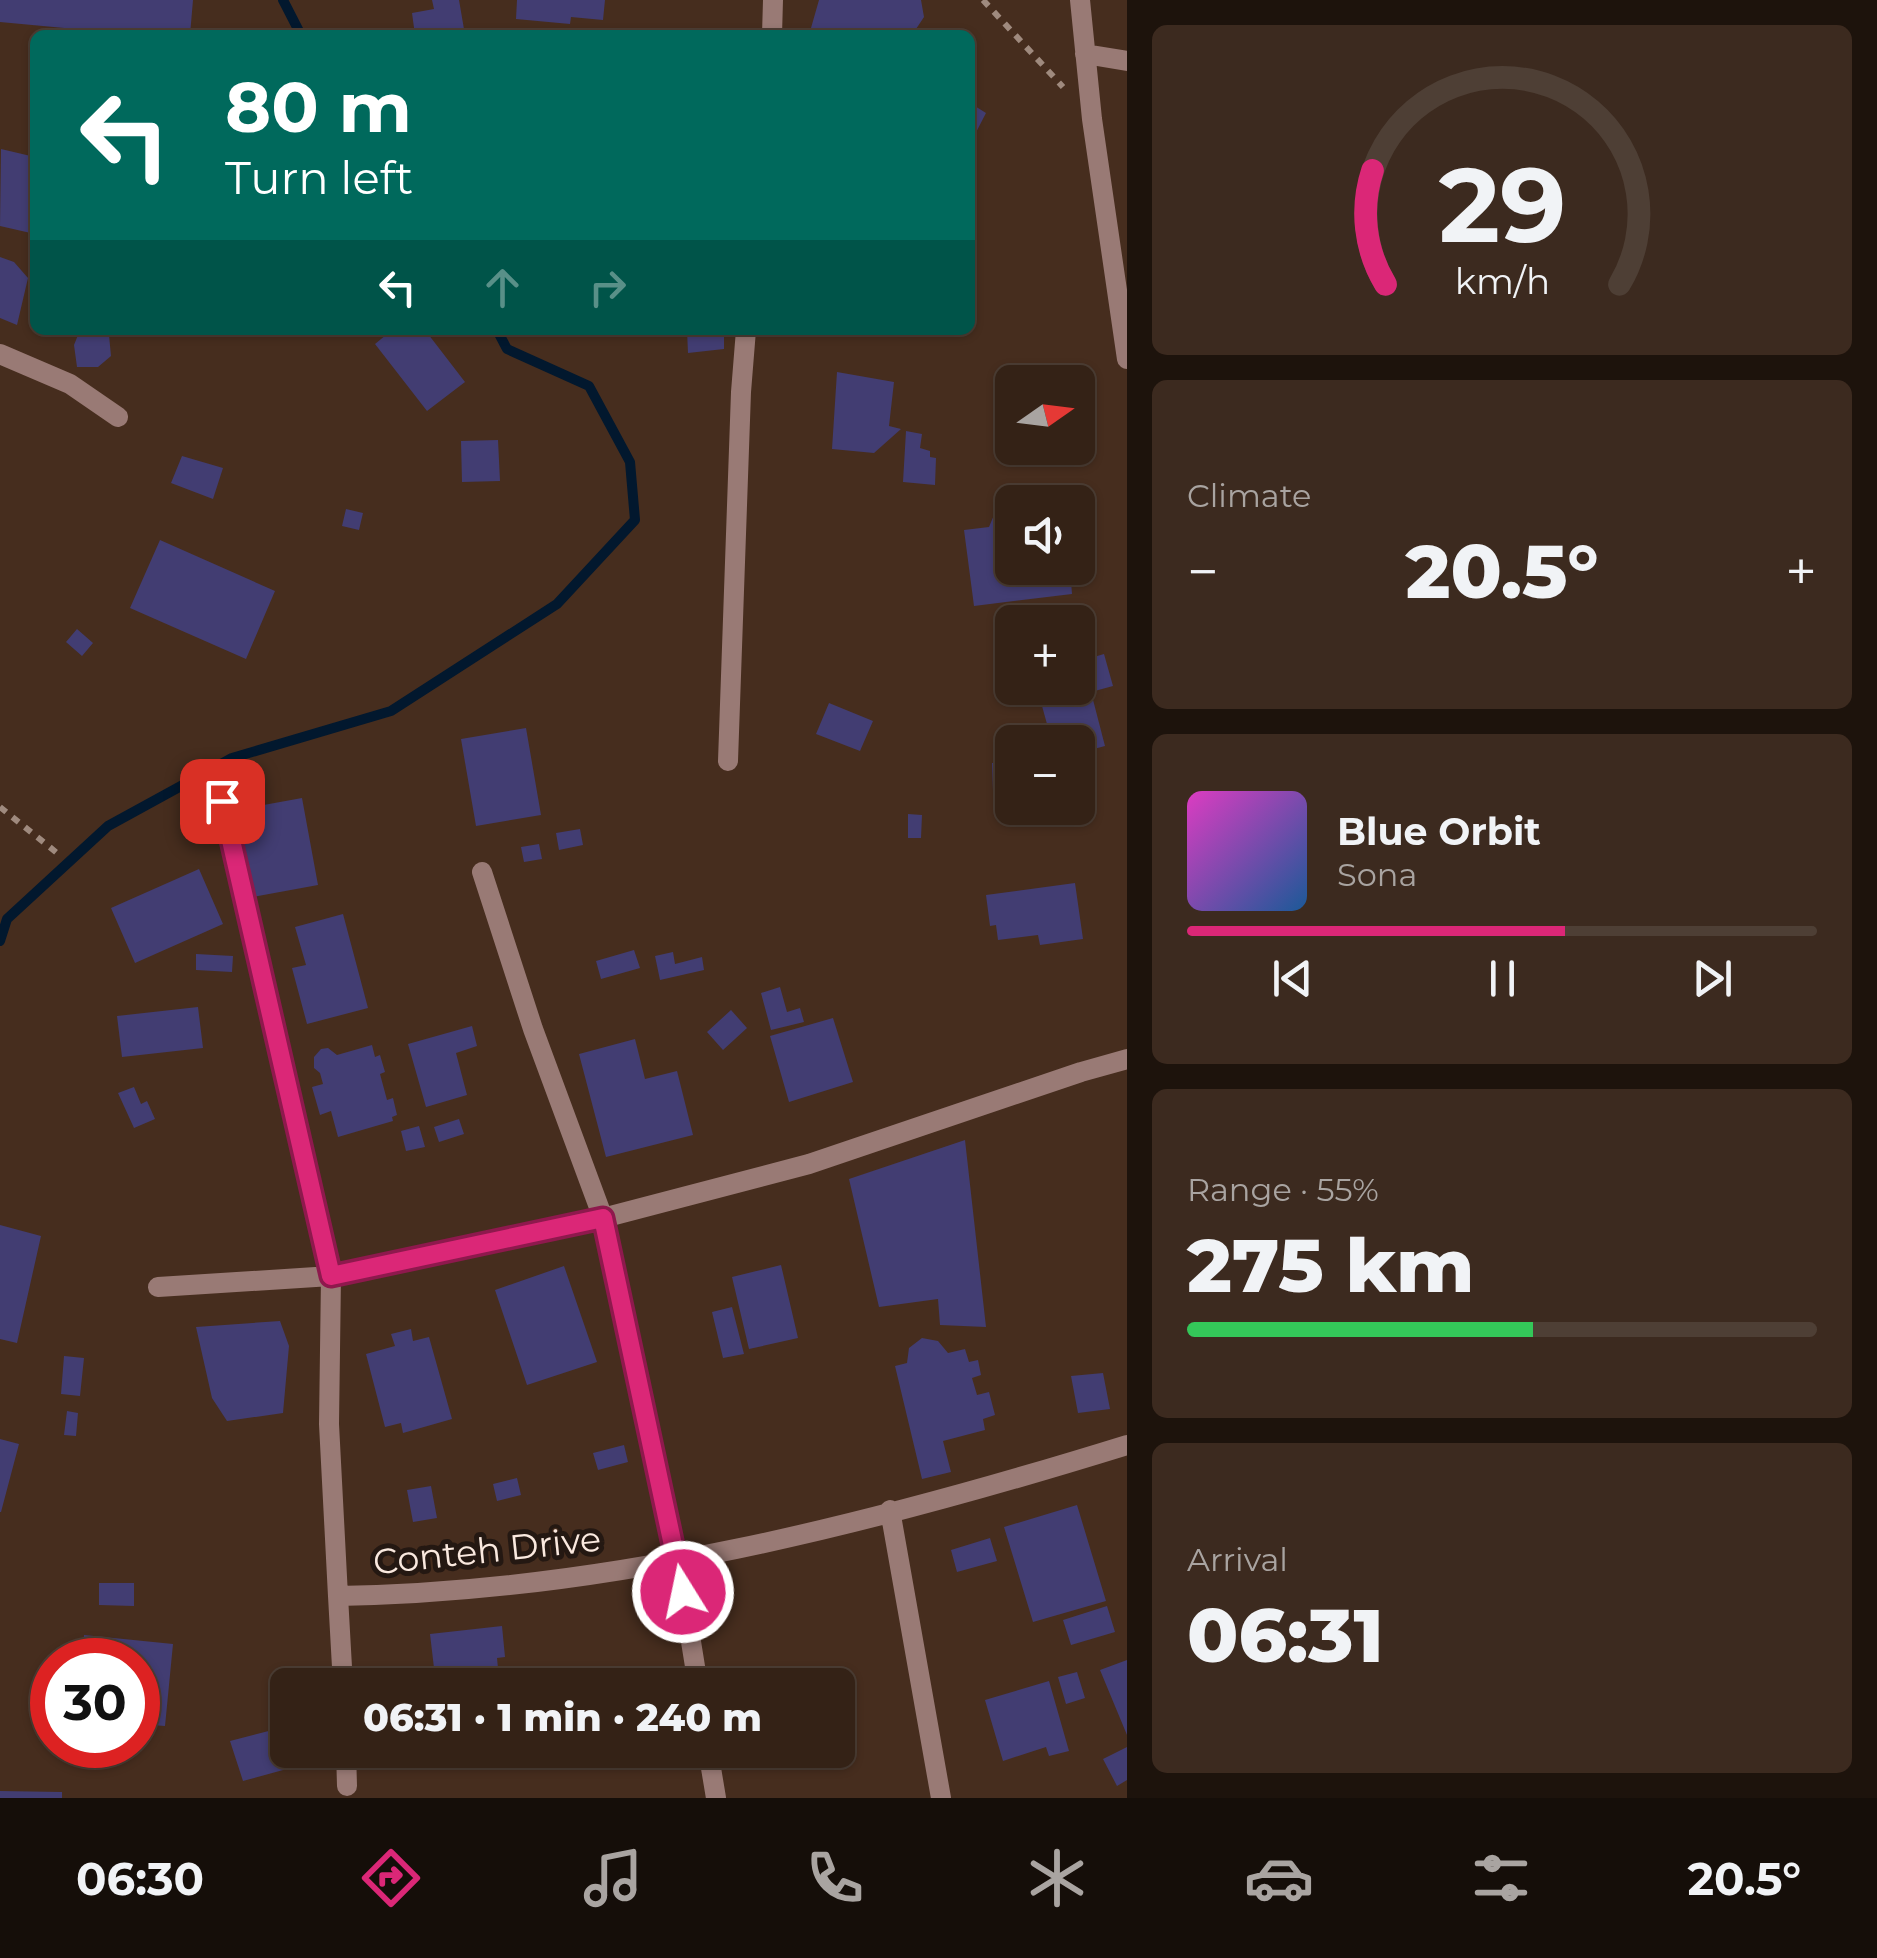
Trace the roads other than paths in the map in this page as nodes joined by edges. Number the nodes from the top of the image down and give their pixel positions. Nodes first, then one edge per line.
1 (774, 0) edge
2 (1080, 0) edge
3 (772, 30) edge
4 (1085, 54) junction
5 (1127, 61) edge
6 (746, 335) edge
7 (0, 354) edge
8 (1127, 359) edge
9 (118, 416) dead end
10 (728, 761) dead end
11 (222, 801) dead end
12 (482, 872) dead end
13 (1127, 1059) edge
14 (603, 1218) junction
15 (331, 1276) junction
16 (158, 1287) dead end
17 (1127, 1445) edge
18 (890, 1510) junction
19 (678, 1561) junction
20 (338, 1596) junction
21 (342, 1668) edge
22 (695, 1668) edge
23 (346, 1768) edge
24 (711, 1768) edge
25 (347, 1786) dead end
26 (716, 1798) edge
27 (941, 1798) edge

1 - 3 street
2 - 4 street
4 - 5 street
4 - 8 street
6 - 10 street
7 - 9 street
11 - 15 street, Conteh Drive
12 - 14 street
13 - 14 street
14 - 15 street
14 - 19 street
15 - 16 street
15 - 20 street, Conteh Drive
17 - 18 street, Conteh Drive
18 - 19 street, Conteh Drive
18 - 27 street
19 - 20 street, Conteh Drive
19 - 22 street
20 - 21 street
23 - 25 street
24 - 26 street

